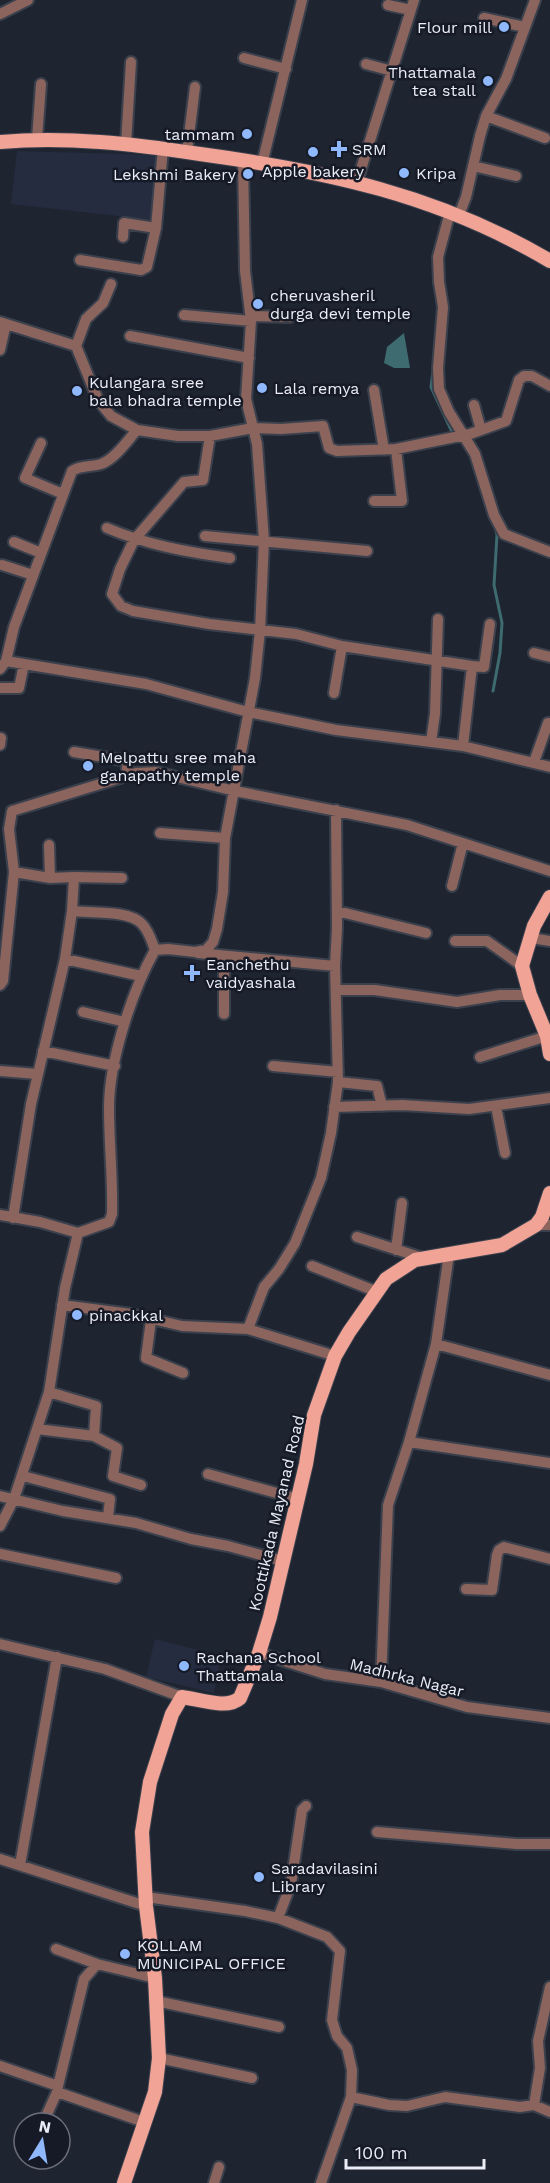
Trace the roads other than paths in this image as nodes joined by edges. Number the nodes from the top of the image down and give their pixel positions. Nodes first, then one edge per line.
1 (28, 0) edge
2 (302, 0) edge
3 (535, 0) edge
4 (388, 5) dead end
5 (413, 5) edge
6 (0, 14) edge
7 (484, 18) dead end
8 (525, 27) junction
9 (244, 58) dead end
10 (131, 62) dead end
11 (366, 64) dead end
12 (286, 69) junction
13 (392, 71) junction
14 (41, 84) dead end
15 (195, 87) dead end
16 (486, 116) junction
17 (545, 138) dead end
18 (37, 139) junction
19 (0, 142) edge
20 (126, 144) junction
21 (163, 148) junction
22 (187, 152) junction
23 (243, 160) junction
24 (262, 164) junction
25 (473, 166) junction
26 (516, 176) dead end
27 (357, 182) junction
28 (454, 214) junction
29 (156, 228) junction
30 (123, 237) dead end
31 (80, 260) dead end
32 (550, 261) edge
33 (111, 284) dead end
34 (184, 315) dead end
35 (290, 317) dead end
36 (250, 318) junction
37 (3, 323) edge
38 (130, 336) dead end
39 (76, 345) junction
40 (0, 350) edge
41 (249, 358) junction
42 (550, 386) edge
43 (374, 390) dead end
44 (474, 405) dead end
45 (253, 428) junction
46 (137, 430) junction
47 (482, 430) junction
48 (463, 435) junction
49 (210, 436) junction
50 (41, 443) dead end
51 (396, 449) junction
52 (384, 450) junction
53 (63, 494) junction
54 (374, 501) dead end
55 (107, 528) dead end
56 (205, 536) dead end
57 (134, 540) junction
58 (264, 540) junction
59 (14, 542) dead end
60 (367, 551) dead end
61 (550, 552) edge
62 (41, 553) junction
63 (230, 558) dead end
64 (2, 565) dead end
65 (33, 575) junction
66 (438, 620) dead end
67 (490, 624) dead end
68 (260, 630) junction
69 (342, 646) junction
70 (534, 653) dead end
71 (550, 657) edge
72 (437, 660) junction
73 (24, 664) junction
74 (3, 665) edge
75 (472, 666) junction
76 (0, 688) edge
77 (334, 693) dead end
78 (248, 712) junction
79 (550, 723) edge
80 (431, 742) junction
81 (463, 746) junction
82 (74, 752) dead end
83 (534, 762) junction
84 (550, 766) edge
85 (127, 776) junction
86 (235, 791) junction
87 (0, 810) edge
88 (336, 810) junction
89 (12, 811) junction
90 (160, 833) dead end
91 (225, 838) junction
92 (463, 843) junction
93 (49, 845) dead end
94 (550, 871) edge
95 (14, 872) junction
96 (74, 877) junction
97 (50, 878) junction
98 (122, 879) dead end
99 (452, 886) dead end
100 (550, 897) edge
101 (5, 898) edge
102 (337, 910) junction
103 (72, 911) junction
104 (426, 933) dead end
105 (531, 938) junction
106 (455, 941) dead end
107 (550, 941) edge
108 (155, 951) junction
109 (195, 952) junction
110 (224, 957) junction
111 (65, 959) junction
112 (3, 960) edge
113 (335, 966) junction
114 (522, 966) junction
115 (141, 976) junction
116 (0, 985) edge
117 (337, 990) junction
118 (530, 995) junction
119 (83, 1011) dead end
120 (224, 1014) dead end
121 (125, 1022) junction
122 (547, 1036) junction
123 (43, 1051) junction
124 (550, 1054) edge
125 (480, 1057) dead end
126 (115, 1066) junction
127 (273, 1066) dead end
128 (0, 1071) edge
129 (38, 1074) junction
130 (338, 1077) junction
131 (550, 1098) edge
132 (382, 1106) junction
133 (496, 1106) junction
134 (334, 1107) junction
135 (505, 1153) dead end
136 (550, 1193) edge
137 (402, 1203) dead end
138 (0, 1215) edge
139 (13, 1218) junction
140 (543, 1225) edge
141 (78, 1233) junction
142 (357, 1237) dead end
143 (396, 1250) junction
144 (449, 1254) junction
145 (426, 1258) junction
146 (312, 1266) dead end
147 (375, 1291) junction
148 (62, 1305) junction
149 (151, 1320) junction
150 (248, 1329) junction
151 (436, 1344) junction
152 (335, 1356) junction
153 (183, 1373) dead end
154 (550, 1375) edge
155 (49, 1392) junction
156 (37, 1429) junction
157 (94, 1436) junction
158 (409, 1442) junction
159 (550, 1463) edge
160 (208, 1474) dead end
161 (22, 1476) junction
162 (141, 1485) dead end
163 (0, 1496) edge
164 (14, 1499) junction
165 (298, 1499) junction
166 (108, 1518) junction
167 (0, 1526) edge
168 (0, 1554) edge
169 (550, 1559) edge
170 (283, 1561) junction
171 (116, 1578) dead end
172 (466, 1589) dead end
173 (0, 1644) edge
174 (259, 1653) junction
175 (57, 1657) junction
176 (381, 1682) junction
177 (182, 1697) junction
178 (550, 1718) edge
179 (306, 1806) dead end
180 (377, 1832) dead end
181 (550, 1844) edge
182 (0, 1858) edge
183 (20, 1865) junction
184 (146, 1902) junction
185 (278, 1918) junction
186 (56, 1949) dead end
187 (97, 1964) junction
188 (155, 1978) junction
189 (550, 1987) edge
190 (156, 2001) junction
191 (279, 2027) dead end
192 (159, 2058) junction
193 (0, 2066) edge
194 (252, 2078) dead end
195 (57, 2089) junction
196 (351, 2097) junction
197 (534, 2105) junction
198 (48, 2111) edge
199 (550, 2112) edge
200 (144, 2122) junction
201 (219, 2167) dead end
202 (124, 2183) edge
203 (214, 2183) edge
204 (321, 2183) edge

1 - 6 street
2 - 12 street
3 - 8 street
4 - 5 street
5 - 13 street
7 - 8 street
8 - 16 street
9 - 12 street
10 - 20 street
11 - 13 street
12 - 24 street
13 - 27 street
14 - 18 street
15 - 22 street
16 - 17 street
16 - 25 street
18 - 19 main road
18 - 20 main road
20 - 21 main road
21 - 22 main road
21 - 29 street
22 - 23 main road
23 - 24 main road
23 - 36 street
24 - 27 main road
25 - 26 street
25 - 28 street
27 - 28 main road
28 - 32 main road
28 - 48 street
29 - 30 street
29 - 31 street
33 - 39 street
34 - 36 street
35 - 36 street
36 - 41 street
37 - 39 street
37 - 40 street
38 - 41 street
39 - 46 street
41 - 45 street
42 - 47 street
43 - 52 street
44 - 47 street
45 - 49 street
45 - 52 street
45 - 58 street
46 - 49 street
46 - 53 street
47 - 48 street
48 - 51 street
48 - 61 street
49 - 57 street
50 - 53 street
51 - 52 street
51 - 54 street
53 - 62 street
55 - 57 street
56 - 58 street
57 - 63 street
57 - 68 street
58 - 60 street
58 - 68 street
59 - 62 street
62 - 65 street
64 - 65 street
65 - 74 street
66 - 72 street
67 - 75 street
68 - 69 street
68 - 78 street
69 - 72 street
69 - 77 street
70 - 71 street
72 - 75 street
72 - 80 street
73 - 74 street
73 - 76 street
73 - 78 street
75 - 81 street
78 - 80 street
78 - 86 street
79 - 83 street
80 - 81 street
81 - 83 street
82 - 85 street
83 - 84 street
85 - 86 street
85 - 89 street
86 - 88 street
86 - 91 street
87 - 89 street
88 - 92 street
88 - 102 street
89 - 95 street
90 - 91 street
91 - 109 street
92 - 94 street
92 - 99 street
93 - 97 street
95 - 97 street
95 - 101 street
96 - 97 street
96 - 98 street
96 - 103 street
100 - 105 main road
101 - 112 street
102 - 104 street
102 - 113 street
103 - 108 street
103 - 111 street
105 - 107 street
105 - 114 main road
106 - 114 street
108 - 109 street
108 - 115 street
109 - 110 street
110 - 113 street
110 - 120 street
111 - 115 street
111 - 123 street
112 - 116 street
113 - 117 street
114 - 118 main road
115 - 121 street
117 - 118 street
117 - 130 street
118 - 122 main road
119 - 121 street
121 - 126 street
122 - 124 main road
122 - 125 street
123 - 126 street
123 - 129 street
126 - 141 street
127 - 130 street
128 - 129 street
129 - 139 street
130 - 132 street
130 - 134 street
131 - 133 street
132 - 133 street
132 - 134 street
133 - 135 street
134 - 150 street
136 - 140 main road, Koottikada Mayanad Road
137 - 143 street
138 - 139 street
139 - 141 street
140 - 144 main road, Koottikada Mayanad Road
141 - 148 street
142 - 143 street
143 - 145 street
144 - 145 main road, Koottikada Mayanad Road
144 - 151 street
145 - 147 main road, Koottikada Mayanad Road
146 - 147 street
147 - 152 main road, Koottikada Mayanad Road
148 - 149 street
148 - 155 street
149 - 150 street
149 - 153 street
150 - 152 street
151 - 154 street
151 - 158 street
152 - 165 main road, Koottikada Mayanad Road
155 - 156 street
155 - 157 street
156 - 157 street
156 - 161 street
157 - 162 street
158 - 159 street
158 - 176 street
160 - 165 street
161 - 164 street
161 - 166 street
163 - 164 street
164 - 166 street
164 - 167 street
165 - 170 main road, Koottikada Mayanad Road
166 - 170 street
168 - 171 street
169 - 172 street
170 - 174 main road, Koottikada Mayanad Road
173 - 175 street
174 - 176 street, Madhrka Nagar
174 - 177 main road, Koottikada Mayanad Road
175 - 177 street
175 - 183 street
176 - 178 street, Madhrka Nagar
177 - 184 main road
179 - 185 street
180 - 181 street
182 - 183 street
183 - 184 street
184 - 185 street
184 - 188 main road
185 - 196 street
186 - 187 street
187 - 188 street
187 - 195 street
188 - 190 main road
189 - 197 street
190 - 191 street
190 - 192 main road
192 - 194 street
192 - 200 main road
193 - 195 street
195 - 198 street
195 - 200 street
196 - 197 street
196 - 204 street
197 - 199 street
200 - 202 main road
201 - 203 street

